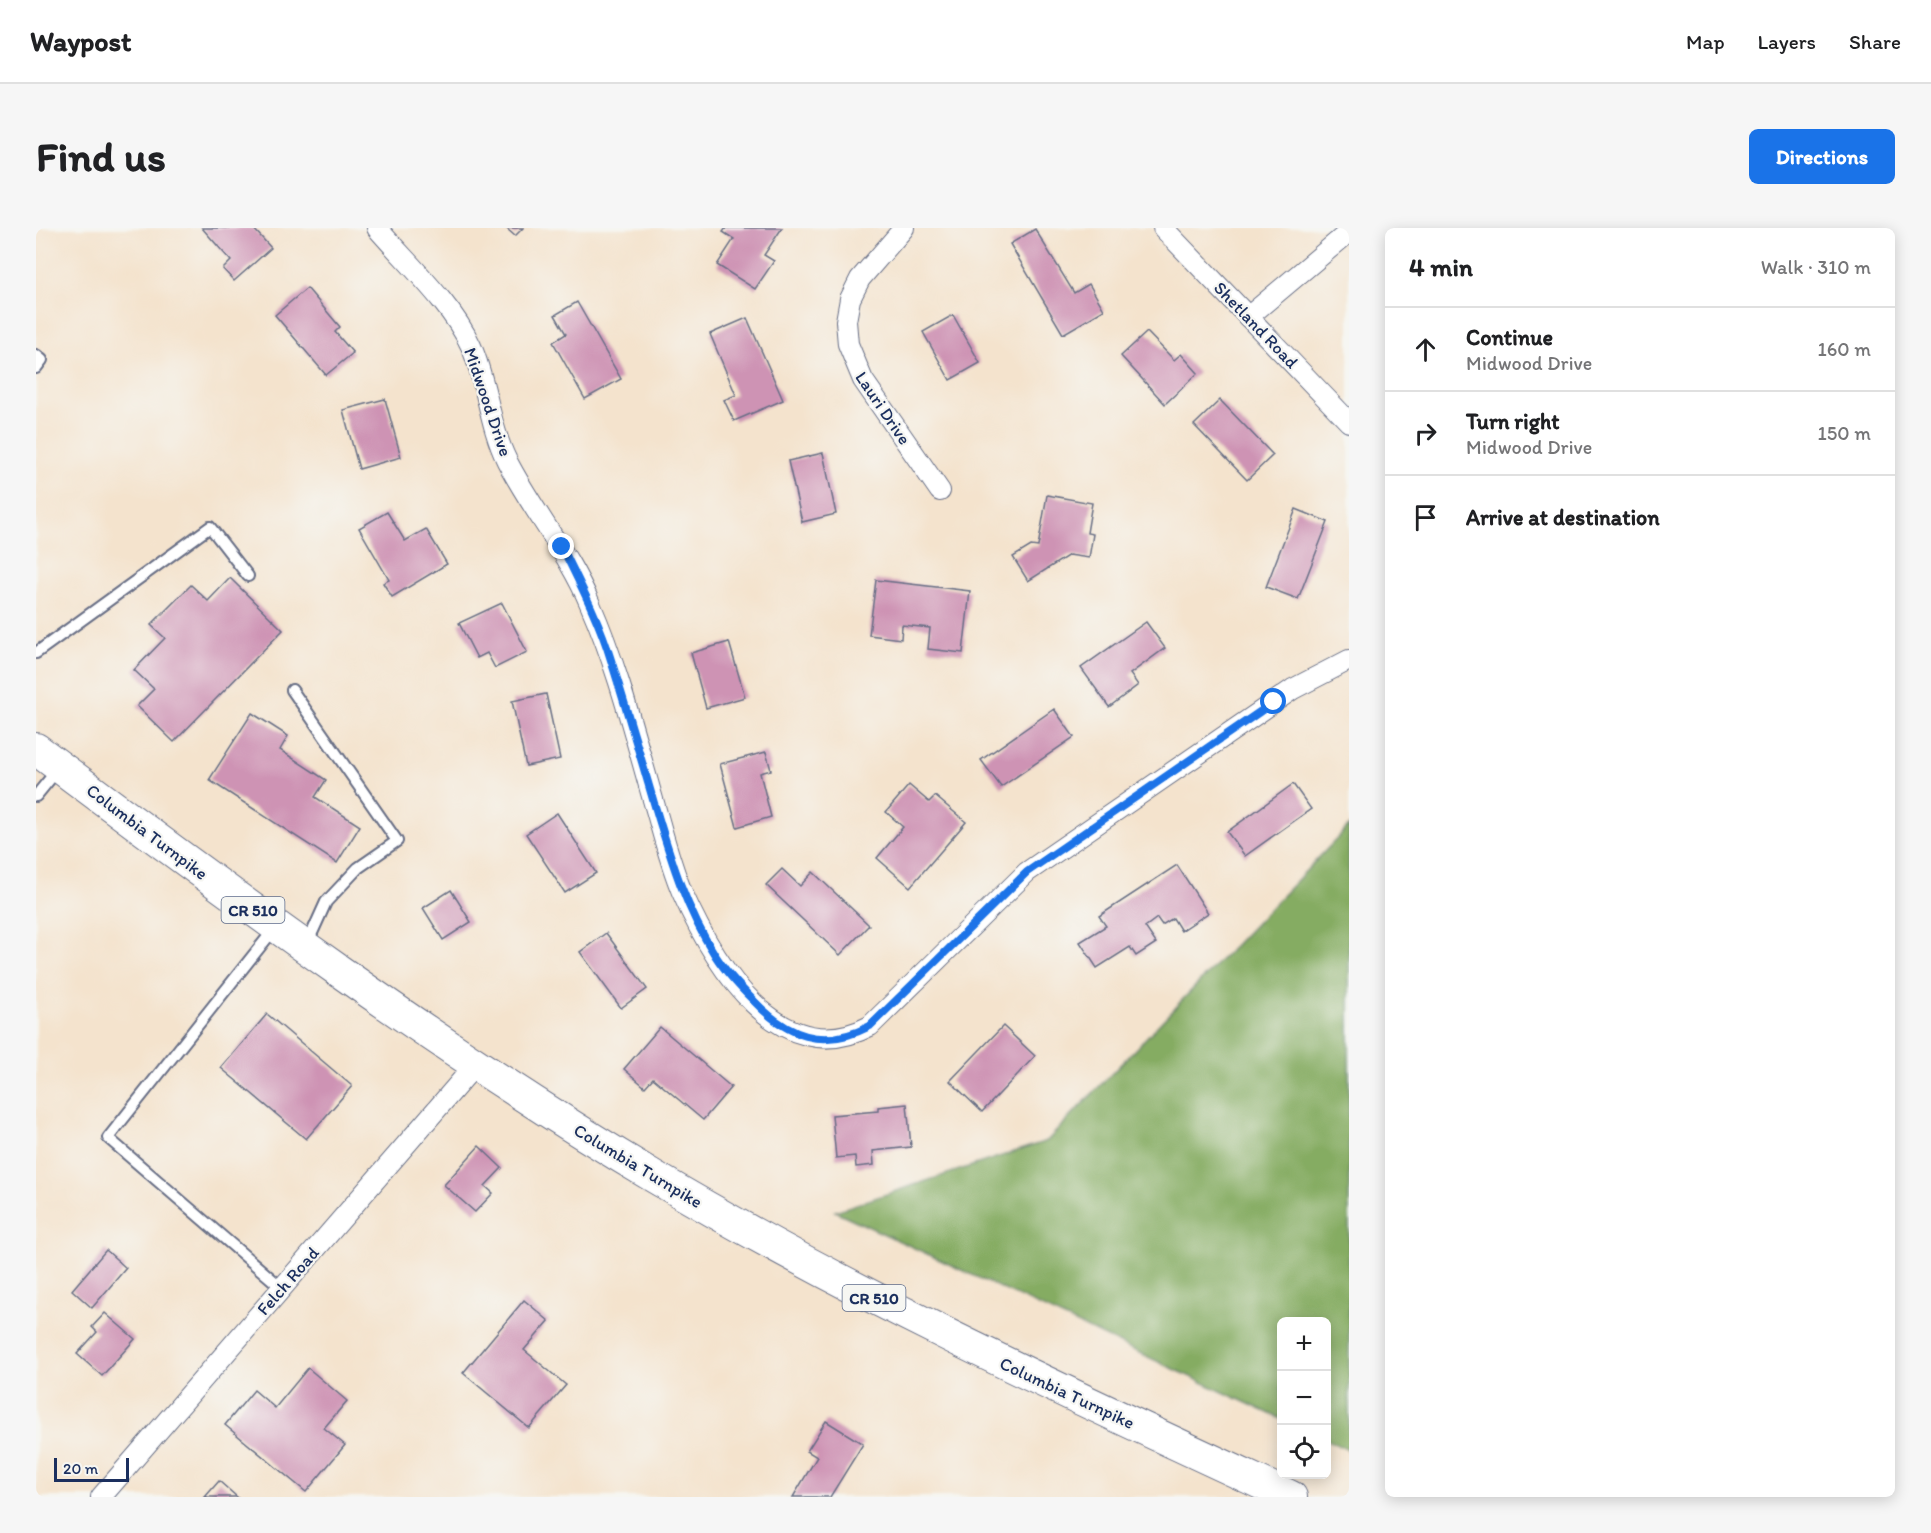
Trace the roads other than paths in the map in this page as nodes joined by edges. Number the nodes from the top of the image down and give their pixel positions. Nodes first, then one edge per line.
1 (377, 228) edge
2 (904, 228) edge
3 (1163, 228) edge
4 (1349, 232) edge
5 (1248, 317) junction
6 (36, 355) edge
7 (36, 368) edge
8 (1349, 422) edge
9 (940, 491) dead end
10 (248, 576) dead end
11 (36, 653) edge
12 (1349, 660) edge
13 (292, 690) dead end
14 (48, 758) edge
15 (36, 796) edge
16 (276, 926) junction
17 (306, 947) junction
18 (475, 1065) junction
19 (282, 1288) junction
20 (101, 1497) edge
21 (1291, 1497) edge

1 - 12 street, Midwood Drive
2 - 9 street, Lauri Drive
3 - 5 street, Shetland Road
4 - 5 street
5 - 8 street, Shetland Road
6 - 7 lane
10 - 11 lane
13 - 17 lane
14 - 15 lane
14 - 16 main road, Columbia Turnpike / CR 510
16 - 17 main road, Columbia Turnpike / CR 510
16 - 19 lane
17 - 18 main road, Columbia Turnpike / CR 510
18 - 19 street, Felch Road
18 - 21 main road, Columbia Turnpike / CR 510
19 - 20 street, Felch Road

